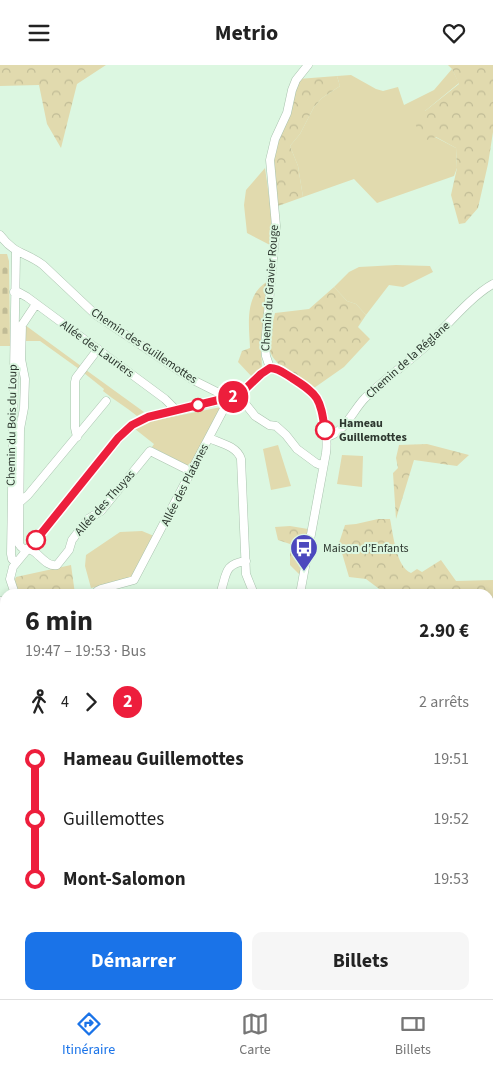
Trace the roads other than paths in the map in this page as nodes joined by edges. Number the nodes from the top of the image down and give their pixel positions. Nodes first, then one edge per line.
1 (308, 65) edge
2 (0, 235) edge
3 (16, 251) junction
4 (493, 284) edge
5 (14, 292) junction
6 (36, 304) junction
7 (98, 349) junction
8 (270, 368) junction
9 (239, 395) junction
10 (226, 400) junction
11 (106, 401) dead end
12 (175, 411) junction
13 (77, 437) junction
14 (326, 437) junction
15 (209, 438) junction
16 (323, 466) junction
17 (192, 472) junction
18 (19, 503) junction
19 (27, 550) junction
20 (246, 561) junction
21 (16, 563) junction
22 (13, 589) edge
23 (101, 589) edge
24 (222, 589) edge
25 (252, 589) edge
26 (301, 589) edge

1 - 8 street, Chemin du Gravier Rouge
2 - 3 street, Chemin des Guillemottes
3 - 5 street, Chemin du Bois du Loup
3 - 10 street, Chemin des Guillemottes
4 - 14 street, Chemin de la Réglane
5 - 6 street, Allée des Lauriers
5 - 21 street, Chemin du Bois du Loup
6 - 7 street, Allée des Lauriers
6 - 18 street
7 - 12 street, Allée des Lauriers
7 - 13 street
8 - 9 street
8 - 14 street
9 - 10 street
9 - 16 street
10 - 12 street
10 - 15 street, Allée des Platanes
11 - 13 street
12 - 19 street
13 - 18 street
14 - 16 street
15 - 17 street, Allée des Platanes
15 - 20 street
16 - 26 street
17 - 19 street, Allée des Thuyas
17 - 23 street, Allée des Platanes
18 - 19 street
19 - 21 street
20 - 24 street
20 - 25 street
21 - 22 street, Chemin du Bois du Loup

